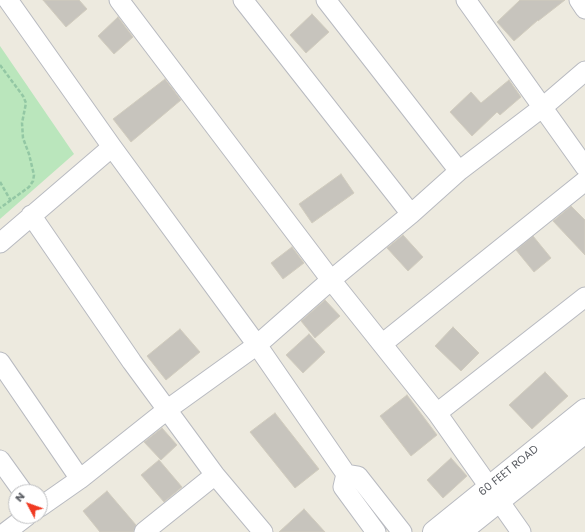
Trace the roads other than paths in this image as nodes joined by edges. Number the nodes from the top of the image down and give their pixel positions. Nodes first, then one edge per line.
1 (8, 0) edge
2 (119, 0) edge
3 (243, 0) edge
4 (326, 0) edge
5 (466, 0) edge
6 (579, 0) edge
7 (585, 9) edge
8 (585, 71) edge
9 (543, 107) junction
10 (112, 147) junction
11 (585, 167) edge
12 (459, 170) junction
13 (585, 181) edge
14 (412, 214) junction
15 (31, 215) junction
16 (0, 243) edge
17 (331, 280) junction
18 (585, 297) edge
19 (382, 344) junction
20 (257, 345) junction
21 (0, 362) edge
22 (168, 409) junction
23 (585, 410) edge
24 (437, 413) junction
25 (585, 432) edge
26 (0, 460) edge
27 (346, 474) junction
28 (215, 475) junction
29 (80, 479) junction
30 (17, 484) edge
31 (494, 494) junction
32 (48, 501) edge
33 (16, 524) edge
34 (6, 532) edge
35 (144, 532) edge
36 (263, 532) edge
37 (376, 532) edge
38 (402, 532) edge
39 (434, 532) edge
40 (460, 532) edge
41 (521, 532) edge

1 - 10 street
2 - 17 street
3 - 14 street
4 - 12 street
5 - 9 street
6 - 7 street
8 - 9 street
9 - 11 street
9 - 12 street
10 - 15 street
10 - 20 street
12 - 14 street
13 - 19 street
14 - 17 street
15 - 16 street
15 - 22 street
17 - 19 street
17 - 20 street
18 - 24 street
19 - 24 street
20 - 22 street
20 - 27 street
21 - 29 street
22 - 28 street
22 - 29 street
23 - 31 street, 60 FEET ROAD
24 - 31 street
25 - 31 street, 60 FEET ROAD
26 - 30 street
27 - 37 street
27 - 38 street
28 - 35 street
28 - 36 street
29 - 32 street
31 - 39 street, 60 FEET ROAD
31 - 40 street, 60 FEET ROAD
31 - 41 street
33 - 34 street

